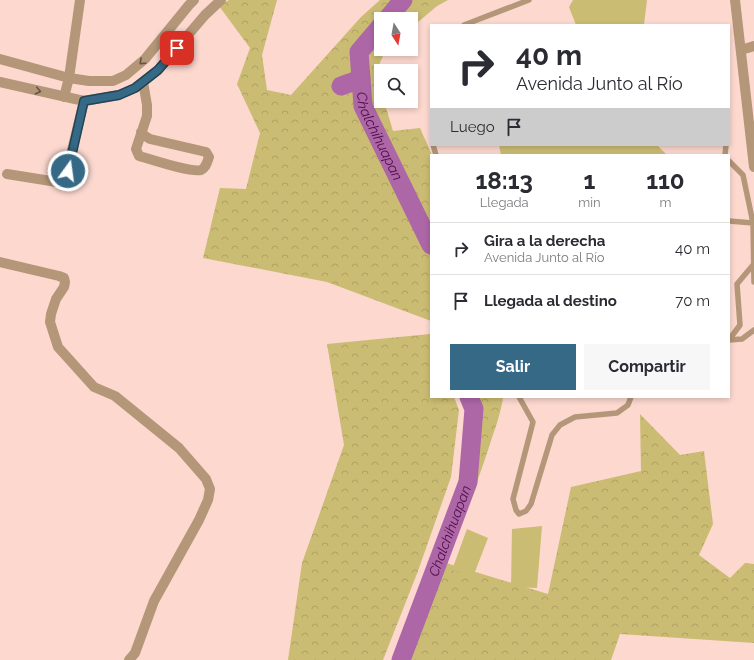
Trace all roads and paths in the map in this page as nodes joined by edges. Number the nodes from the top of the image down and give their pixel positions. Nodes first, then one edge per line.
1 (80, 0) edge
2 (221, 0) edge
3 (529, 0) edge
4 (735, 0) edge
5 (192, 2) edge
6 (205, 15) junction
7 (467, 24) edge
8 (754, 46) edge
9 (741, 50) junction
10 (0, 59) edge
11 (69, 78) junction
12 (0, 82) edge
13 (143, 82) junction
14 (64, 97) junction
15 (84, 101) junction
16 (141, 132) junction
17 (730, 163) edge
18 (754, 167) edge
19 (7, 174) dead end
20 (730, 221) edge
21 (753, 223) junction
22 (0, 262) edge
23 (753, 265) edge
24 (754, 282) edge
25 (754, 330) edge
26 (730, 339) edge
27 (730, 340) edge
28 (520, 398) edge
29 (631, 398) edge
30 (129, 660) edge

1 - 11 street
2 - 6 street
3 - 7 lane
4 - 9 street
5 - 6 street
5 -> 11 street
6 - 13 street
8 - 9 street
9 - 18 street
10 - 11 street
11 - 14 street
12 -> 14 street
13 - 15 street
13 - 16 street
14 - 15 street
15 - 19 street
16 - 16 street
17 - 21 lane
20 - 21 lane
21 - 23 lane
22 - 30 street
23 - 24 lane
23 - 26 lane
25 - 27 lane
28 - 29 lane

